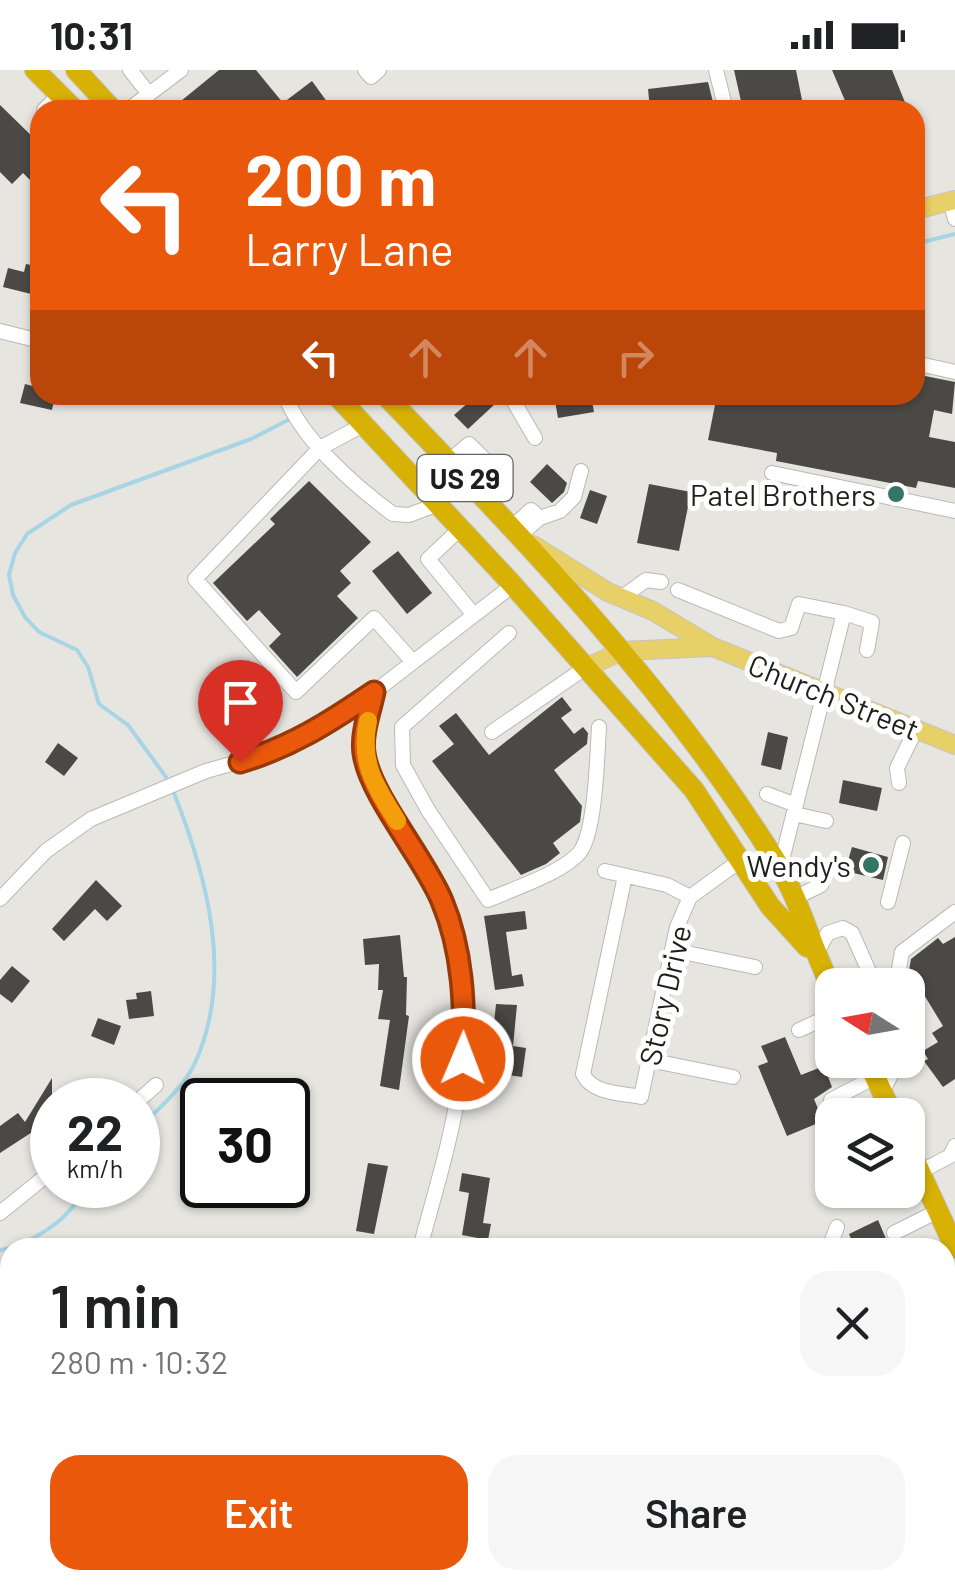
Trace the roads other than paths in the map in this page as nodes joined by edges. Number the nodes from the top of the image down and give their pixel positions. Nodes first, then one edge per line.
1 (36, 70) edge
2 (130, 70) edge
3 (180, 70) edge
4 (365, 70) edge
5 (379, 70) edge
6 (716, 70) edge
7 (79, 72) edge
8 (150, 94) junction
9 (65, 100) edge
10 (105, 100) edge
11 (142, 100) edge
12 (724, 100) edge
13 (954, 206) edge
14 (925, 209) edge
15 (0, 331) edge
16 (30, 338) edge
17 (925, 366) edge
18 (955, 372) edge
19 (290, 405) edge
20 (345, 405) edge
21 (395, 405) edge
22 (516, 405) edge
23 (363, 424) junction
24 (534, 438) dead end
25 (320, 448) junction
26 (581, 471) dead end
27 (772, 473) dead end
28 (438, 504) junction
29 (955, 510) edge
30 (461, 528) junction
31 (519, 534) junction
32 (661, 582) dead end
33 (513, 585) junction
34 (678, 590) dead end
35 (621, 598) junction
36 (844, 613) junction
37 (474, 615) junction
38 (509, 633) dead end
39 (714, 647) junction
40 (867, 650) dead end
41 (622, 651) junction
42 (413, 662) junction
43 (585, 668) junction
44 (823, 691) junction
45 (374, 692) junction
46 (599, 727) dead end
47 (916, 729) junction
48 (492, 732) dead end
49 (955, 744) edge
50 (900, 783) dead end
51 (767, 794) dead end
52 (795, 809) junction
53 (827, 818) dead end
54 (903, 843) dead end
55 (741, 860) junction
56 (780, 868) junction
57 (817, 868) dead end
58 (605, 872) dead end
59 (625, 876) junction
60 (690, 897) junction
61 (0, 899) edge
62 (793, 899) junction
63 (888, 902) dead end
64 (955, 912) edge
65 (672, 950) junction
66 (815, 956) junction
67 (755, 966) dead end
68 (821, 968) edge
69 (867, 968) edge
70 (899, 968) edge
71 (815, 1022) edge
72 (798, 1030) dead end
73 (649, 1060) junction
74 (733, 1077) dead end
75 (871, 1078) edge
76 (835, 1098) edge
77 (955, 1146) edge
78 (925, 1169) edge
79 (925, 1181) edge
80 (30, 1188) edge
81 (0, 1213) edge
82 (945, 1216) edge
83 (837, 1228) dead end
84 (894, 1232) dead end
85 (423, 1238) edge
86 (833, 1238) edge

1 - 9 highway
2 - 8 street
3 - 8 street
4 - 5 street
6 - 12 street
7 - 10 highway
8 - 11 street
13 - 14 main road
15 - 16 street
17 - 18 street
19 - 25 street
20 - 23 highway, US 29
21 - 31 highway, US 29
22 - 24 street
23 - 25 street
23 - 28 highway, US 29
25 - 28 street
25 - 42 street
26 - 31 street
27 - 29 street
28 - 30 highway, US 29
30 - 33 highway, US 29
30 - 37 street
31 - 35 main road, Church Street
31 - 41 highway, US 29
32 - 35 street
33 - 37 street
33 - 43 highway, US 29
34 - 36 street
35 - 39 main road, Church Street
36 - 40 street
36 - 44 street
37 - 42 street
38 - 46 street
39 - 41 main road, Church Street
39 - 44 main road, Church Street
41 - 43 main road, Church Street
41 - 56 highway, US 29
42 - 45 street
43 - 48 street
43 - 55 highway, US 29
44 - 47 main road, Church Street
44 - 52 street
45 - 61 street
45 - 85 street
47 - 49 main road, Church Street
47 - 50 street
51 - 52 street
52 - 53 street
52 - 56 street
54 - 63 street
55 - 60 street, Story Drive
55 - 66 highway, US 29
56 - 62 highway, US 29
57 - 62 street
58 - 59 street
59 - 60 street
59 - 73 street, Story Drive
60 - 65 street, Story Drive
62 - 66 highway, US 29
64 - 70 street
65 - 67 street
65 - 73 street, Story Drive
66 - 68 highway, US 29
66 - 69 street
71 - 72 street
73 - 74 street
75 - 76 street
77 - 78 street
79 - 82 highway
80 - 81 street
82 - 84 street
83 - 86 street

